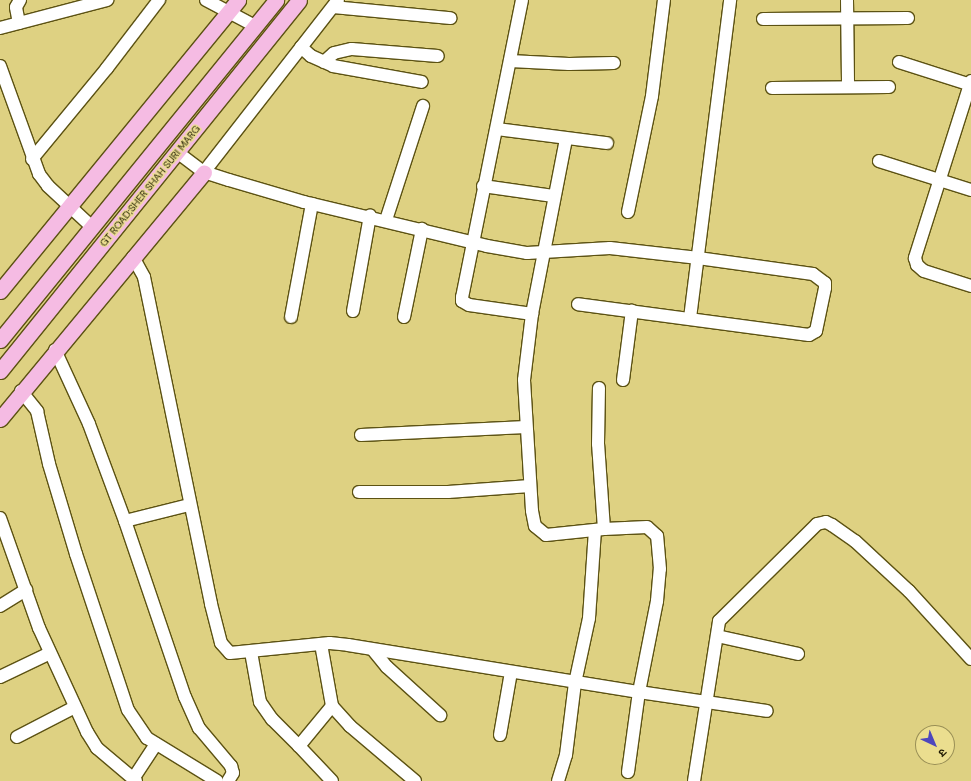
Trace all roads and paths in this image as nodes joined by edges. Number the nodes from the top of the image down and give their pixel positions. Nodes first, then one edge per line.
1 (20, 0) edge
2 (107, 0) edge
3 (159, 0) edge
4 (206, 0) edge
5 (238, 0) edge
6 (276, 0) edge
7 (299, 0) edge
8 (522, 0) edge
9 (664, 0) edge
10 (730, 0) edge
11 (847, 0) edge
12 (91, 2) edge
13 (336, 4) edge
14 (228, 12) junction
15 (450, 18) dead end
16 (763, 18) dead end
17 (908, 18) dead end
18 (848, 19) junction
19 (19, 23) junction
20 (255, 26) junction
21 (0, 28) edge
22 (302, 47) junction
23 (438, 56) dead end
24 (510, 61) junction
25 (324, 62) junction
26 (899, 62) dead end
27 (614, 63) dead end
28 (0, 66) edge
29 (422, 82) dead end
30 (971, 84) edge
31 (848, 86) junction
32 (889, 86) dead end
33 (772, 88) dead end
34 (423, 106) dead end
35 (497, 129) junction
36 (566, 139) junction
37 (606, 143) dead end
38 (177, 152) junction
39 (32, 159) junction
40 (879, 161) dead end
41 (204, 172) junction
42 (939, 180) junction
43 (483, 186) junction
44 (971, 190) edge
45 (553, 196) junction
46 (312, 204) junction
47 (68, 206) junction
48 (628, 212) dead end
49 (370, 216) junction
50 (386, 220) junction
51 (92, 227) junction
52 (422, 229) junction
53 (473, 243) junction
54 (544, 252) junction
55 (133, 257) junction
56 (698, 258) junction
57 (971, 286) edge
58 (0, 291) edge
59 (578, 304) dead end
60 (353, 311) dead end
61 (632, 311) junction
62 (532, 314) junction
63 (291, 317) dead end
64 (404, 317) dead end
65 (690, 318) junction
66 (0, 340) edge
67 (56, 350) junction
68 (0, 371) edge
69 (623, 380) dead end
70 (599, 388) dead end
71 (21, 391) junction
72 (0, 419) edge
73 (526, 427) junction
74 (360, 435) dead end
75 (530, 486) junction
76 (358, 492) dead end
77 (189, 505) junction
78 (0, 518) edge
79 (125, 521) junction
80 (599, 530) junction
81 (26, 590) junction
82 (0, 606) edge
83 (717, 636) junction
84 (321, 644) junction
85 (373, 650) junction
86 (251, 652) junction
87 (50, 653) junction
88 (798, 654) dead end
89 (971, 659) edge
90 (511, 672) junction
91 (0, 677) edge
92 (575, 683) junction
93 (639, 692) junction
94 (705, 703) junction
95 (332, 706) junction
96 (75, 707) junction
97 (767, 712) dead end
98 (440, 715) dead end
99 (500, 735) dead end
100 (17, 737) dead end
101 (156, 744) junction
102 (299, 746) junction
103 (628, 772) dead end
104 (134, 780) edge
105 (217, 781) edge
106 (228, 781) edge
107 (332, 781) edge
108 (415, 781) edge
109 (558, 781) edge
110 (694, 781) edge

1 - 19 street
2 - 12 street
3 - 39 street
4 - 14 street
5 - 14 main road
6 - 20 main road, GT ROAD;SHER SHAH SURI MARG
7 - 38 main road, GT ROAD;SHER SHAH SURI MARG
8 - 24 street
9 - 48 street
10 - 56 street
11 - 18 street
12 - 19 street
13 - 15 street
13 - 22 street
14 - 20 street
14 - 47 main road
16 - 18 street
17 - 18 street
18 - 31 street
19 - 21 street
20 - 51 main road, GT ROAD;SHER SHAH SURI MARG
22 - 25 street
22 - 41 street
23 - 25 street
24 - 27 street
24 - 35 street
25 - 29 street
26 - 30 street
28 - 39 street
30 - 42 street
31 - 32 street
31 - 33 street
34 - 50 street
35 - 36 street
35 - 43 street
36 - 37 street
36 - 45 street
38 - 41 street
38 - 68 main road, GT ROAD;SHER SHAH SURI MARG
39 - 47 street
40 - 42 street
41 - 46 street
41 - 55 main road
42 - 44 street
42 - 57 street
43 - 45 street
43 - 53 street
45 - 54 street
46 - 49 street
46 - 63 street
47 - 51 street
47 - 58 main road
49 - 50 street
49 - 60 street
50 - 52 street
51 - 66 main road, GT ROAD;SHER SHAH SURI MARG
52 - 53 street
52 - 64 street
53 - 54 street
53 - 62 street
54 - 56 street
54 - 62 street
55 - 67 main road
55 - 77 street
56 - 65 street
56 - 65 street
59 - 61 street
61 - 65 street
61 - 69 street
62 - 73 street
67 - 71 main road
67 - 79 street
70 - 80 street
71 - 72 main road
71 - 101 street
73 - 74 street
73 - 75 street
75 - 76 street
75 - 80 street
77 - 79 street
77 - 86 street
78 - 81 street
79 - 106 street
80 - 92 street
80 - 93 street
81 - 82 street
81 - 87 street
83 - 88 street
83 - 89 street
83 - 94 street
84 - 85 street
84 - 86 street
84 - 95 street
85 - 90 street
85 - 98 street
86 - 102 street
87 - 91 street
87 - 96 street
90 - 92 street
90 - 99 street
92 - 93 street
92 - 109 street
93 - 94 street
93 - 103 street
94 - 97 street
94 - 110 street
95 - 102 street
95 - 108 street
96 - 100 street
96 - 104 street
101 - 104 street
101 - 105 street
102 - 107 street

